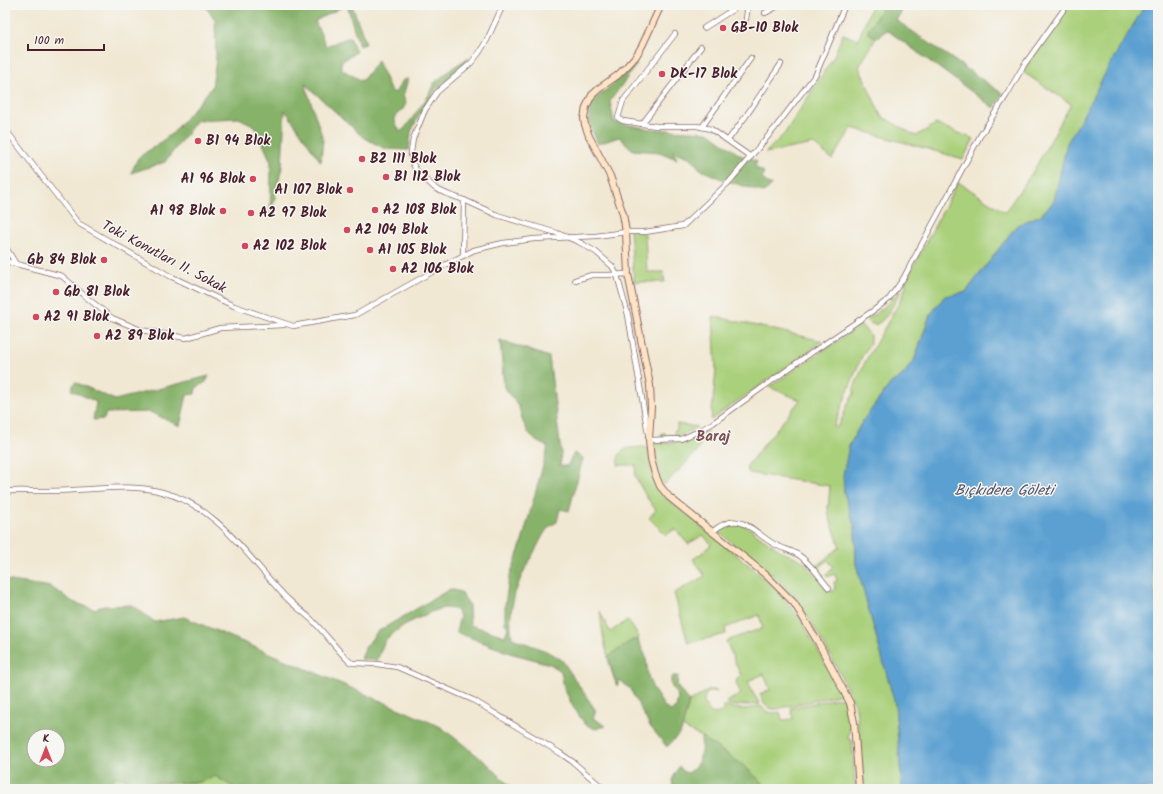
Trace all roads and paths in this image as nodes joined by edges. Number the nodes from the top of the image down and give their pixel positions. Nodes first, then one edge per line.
1 (503, 5) edge
2 (661, 5) edge
3 (740, 5) edge
4 (748, 5) edge
5 (780, 5) edge
6 (845, 5) edge
7 (1067, 5) edge
8 (765, 13) dead end
9 (746, 19) dead end
10 (704, 28) dead end
11 (675, 34) dead end
12 (701, 47) dead end
13 (751, 58) dead end
14 (781, 64) dead end
15 (642, 124) junction
16 (702, 127) junction
17 (5, 128) edge
18 (728, 140) junction
19 (751, 157) junction
20 (464, 200) junction
21 (626, 232) junction
22 (568, 237) junction
23 (5, 246) edge
24 (463, 256) junction
25 (5, 261) edge
26 (16, 264) junction
27 (628, 274) junction
28 (617, 275) junction
29 (575, 280) dead end
30 (288, 325) junction
31 (649, 440) junction
32 (5, 492) edge
33 (712, 532) junction
34 (829, 588) dead end
35 (604, 789) edge
36 (859, 789) edge

1 - 20 street
2 - 21 street
3 - 10 street
4 - 9 street
5 - 8 street
6 - 19 street, Toki Konutları 11. Sokak
7 - 31 street
11 - 15 street
12 - 15 street
13 - 16 street
14 - 18 street
15 - 16 street
16 - 18 street
17 - 30 street, Toki Konutları 11. Sokak
18 - 19 street
19 - 21 street, Toki Konutları 11. Sokak
20 - 22 street
20 - 24 street
21 - 22 street, Toki Konutları 11. Sokak
21 - 27 street
22 - 24 street, Toki Konutları 11. Sokak
22 - 28 street
23 - 26 street
24 - 30 street, Toki Konutları 11. Sokak
25 - 26 street
26 - 30 street
27 - 28 street
27 - 31 street
28 - 29 street
28 - 31 street
31 - 33 street
32 - 35 street
33 - 34 street
33 - 36 street

